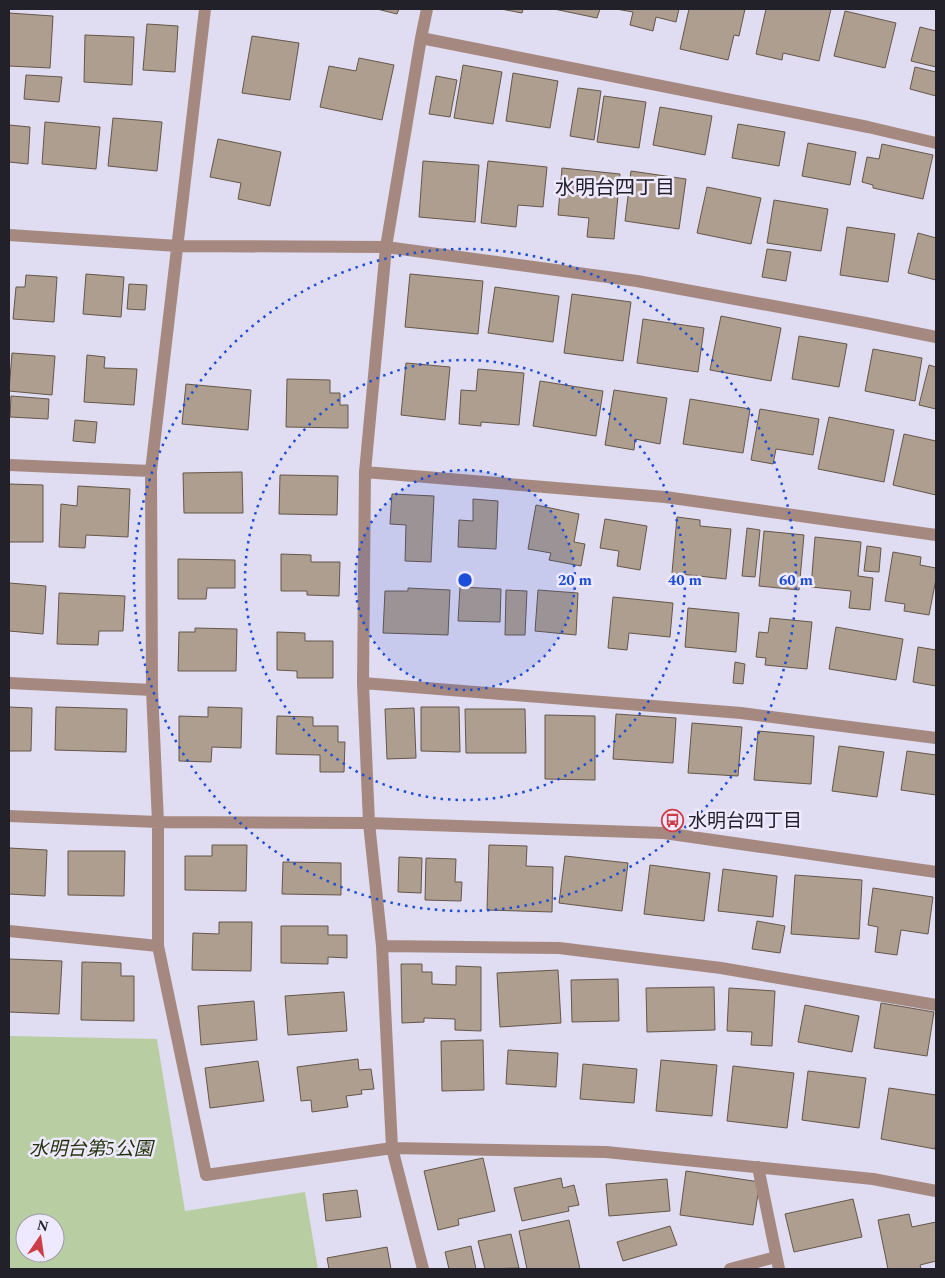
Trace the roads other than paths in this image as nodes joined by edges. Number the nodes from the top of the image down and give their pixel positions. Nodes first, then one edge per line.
1 (205, 9) edge
2 (427, 9) edge
3 (421, 38) junction
4 (936, 143) edge
5 (9, 235) edge
6 (178, 246) junction
7 (386, 247) junction
8 (936, 337) edge
9 (9, 465) edge
10 (151, 471) junction
11 (365, 472) junction
12 (936, 535) edge
13 (9, 683) edge
14 (363, 683) junction
15 (152, 690) junction
16 (936, 738) edge
17 (9, 816) edge
18 (158, 822) junction
19 (369, 824) junction
20 (936, 872) edge
21 (9, 931) edge
22 (158, 946) junction
23 (382, 946) junction
24 (936, 1005) edge
25 (392, 1148) junction
26 (758, 1168) junction
27 (936, 1191) edge
28 (777, 1263) edge
29 (423, 1269) edge
30 (730, 1269) edge

1 - 6 street
2 - 3 street
3 - 4 street
3 - 7 street
5 - 6 street
6 - 7 street
6 - 10 street
7 - 8 street
7 - 11 street
9 - 10 street
10 - 15 street
11 - 12 street
11 - 14 street
13 - 15 street
14 - 16 street
14 - 19 street
15 - 18 street
17 - 18 street
18 - 19 street
18 - 22 street
19 - 20 street
19 - 23 street
21 - 22 street
22 - 25 street
23 - 24 street
23 - 25 street
25 - 26 street
25 - 29 street
26 - 27 street
26 - 28 street
28 - 30 street

